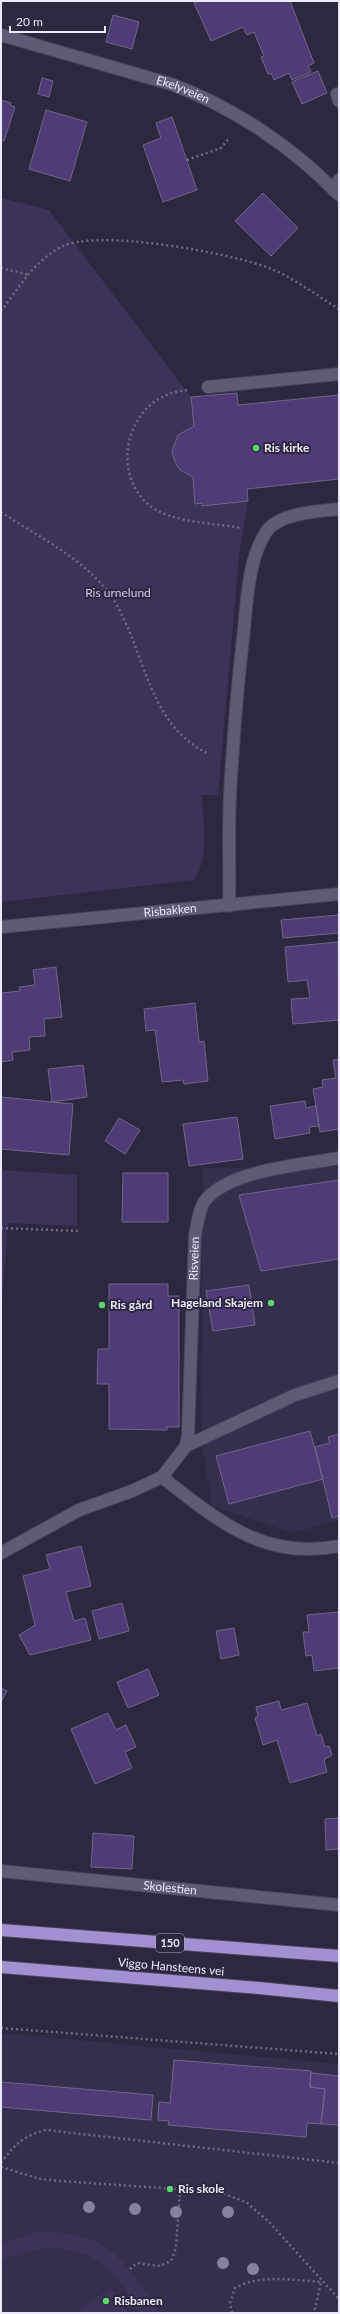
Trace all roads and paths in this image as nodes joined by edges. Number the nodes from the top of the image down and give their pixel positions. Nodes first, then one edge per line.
1 (1, 35) edge
2 (244, 120) junction
3 (187, 160) dead end
4 (337, 188) edge
5 (1, 268) edge
6 (29, 275) junction
7 (339, 309) edge
8 (1, 311) edge
9 (339, 374) edge
10 (208, 387) joint
11 (339, 509) edge
12 (1, 512) edge
13 (267, 531) junction
14 (233, 765) junction
15 (339, 894) edge
16 (229, 906) junction
17 (1, 927) edge
18 (339, 1158) edge
19 (1, 1228) edge
20 (78, 1231) dead end
21 (339, 1381) edge
22 (186, 1446) junction
23 (162, 1477) junction
24 (339, 1546) edge
25 (1, 1553) edge
26 (1, 1871) edge
27 (339, 1905) edge
28 (1, 1930) edge
29 (339, 1956) edge
30 (1, 1967) edge
31 (339, 1996) edge
32 (1, 2028) edge
33 (339, 2054) edge
34 (1, 2162) edge
35 (339, 2162) edge
36 (1, 2167) edge
37 (180, 2189) junction
38 (130, 2269) dead end
39 (321, 2282) junction
40 (339, 2299) edge
41 (232, 2313) edge
42 (314, 2313) edge

1 - 2 street, Ekelyveien
2 - 3 path
2 - 4 street, Ekelyveien
5 - 6 path
6 - 7 path
6 - 8 path
9 - 10 street
10 - 13 path
11 - 13 street
12 - 14 path
13 - 14 street
14 - 16 street
15 - 16 street, Risbakken
16 - 17 street, Risbakken
18 - 22 street, Risveien
19 - 20 path
21 - 22 street
22 - 23 street
23 - 24 street
23 - 25 street
26 - 27 street, Skolestien
28 - 29 highway, Viggo Hansteens vei / 150
30 - 31 highway, Viggo Hansteens vei
32 - 33 path
34 - 35 path
36 - 37 path
37 - 38 path
37 - 39 path
39 - 40 path
39 - 41 path
39 - 42 path

